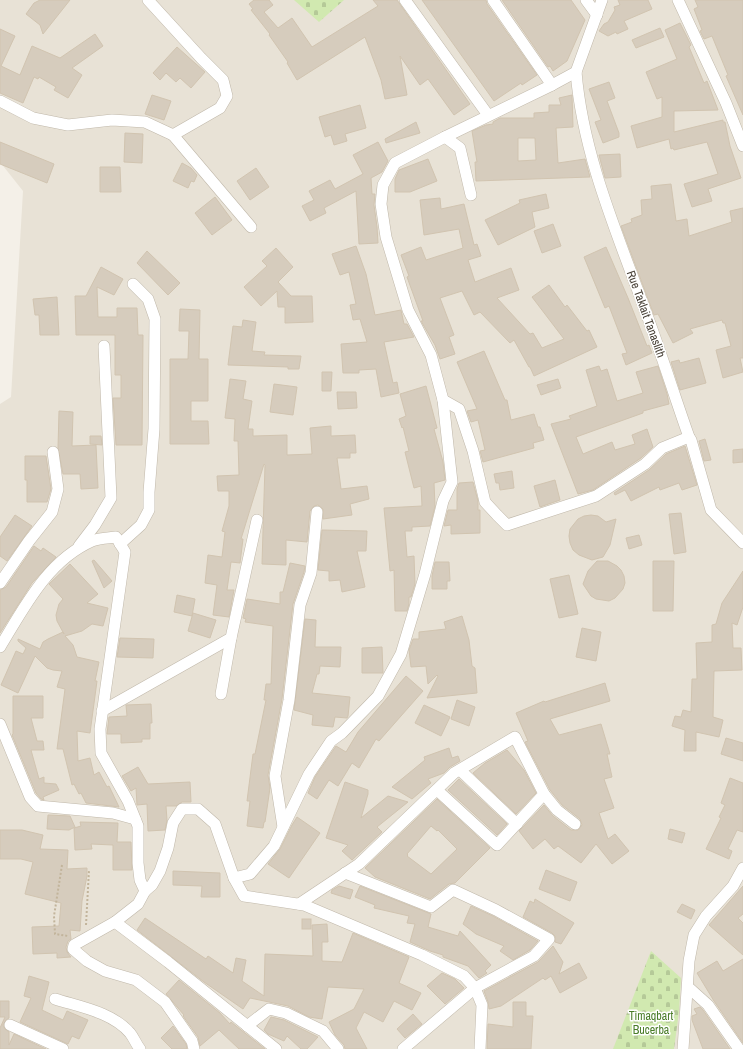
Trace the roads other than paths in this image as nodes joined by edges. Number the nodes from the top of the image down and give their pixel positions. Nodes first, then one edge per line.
1 (148, 0) edge
2 (405, 0) edge
3 (493, 0) edge
4 (586, 0) edge
5 (602, 0) edge
6 (678, 0) edge
7 (597, 15) junction
8 (576, 72) junction
9 (552, 85) junction
10 (0, 101) edge
11 (488, 115) junction
12 (173, 136) junction
13 (445, 137) junction
14 (743, 146) edge
15 (471, 195) dead end
16 (251, 227) dead end
17 (133, 284) dead end
18 (104, 346) dead end
19 (443, 400) junction
20 (688, 437) junction
21 (53, 452) dead end
22 (317, 512) dead end
23 (257, 520) dead end
24 (743, 543) edge
25 (120, 544) junction
26 (75, 551) junction
27 (0, 582) edge
28 (231, 638) junction
29 (0, 647) edge
30 (221, 694) dead end
31 (102, 711) junction
32 (0, 724) edge
33 (460, 770) junction
34 (437, 790) junction
35 (544, 794) junction
36 (135, 819) junction
37 (517, 824) junction
38 (575, 824) dead end
39 (283, 827) junction
40 (743, 868) edge
41 (345, 873) junction
42 (234, 878) junction
43 (144, 891) junction
44 (299, 904) junction
45 (115, 922) junction
46 (688, 987) junction
47 (475, 988) junction
48 (54, 999) dead end
49 (10, 1025) dead end
50 (247, 1026) junction
51 (63, 1049) edge
52 (140, 1049) edge
53 (194, 1049) edge
54 (276, 1049) edge
55 (338, 1049) edge
56 (403, 1049) edge
57 (480, 1049) edge
58 (683, 1049) edge
59 (738, 1049) edge

1 - 12 street
2 - 11 street
3 - 9 street
4 - 7 street
5 - 7 street
6 - 14 street
7 - 8 street
8 - 9 street
8 - 20 street, Rue Taklait Tanaslith
9 - 11 street
10 - 12 street
11 - 13 street
12 - 16 street
13 - 15 street
13 - 19 street
17 - 25 street
18 - 26 street
19 - 20 street
19 - 39 street
20 - 24 street, Rue Taklait Tanaslith
21 - 27 street
22 - 39 street
23 - 28 street
25 - 26 street
25 - 31 street
26 - 29 street
28 - 30 street
28 - 31 street
31 - 36 street
32 - 36 street
33 - 34 street
33 - 35 street
33 - 37 street
34 - 37 street
34 - 41 street
35 - 37 street
35 - 38 street
36 - 43 street
39 - 42 street
40 - 46 street
41 - 44 street
41 - 47 street
42 - 43 street
42 - 44 street
43 - 45 street
44 - 47 street
45 - 50 street
45 - 53 street
46 - 58 street
46 - 59 street
47 - 56 street
47 - 57 street
48 - 52 street
49 - 51 street
50 - 54 street
50 - 55 street

